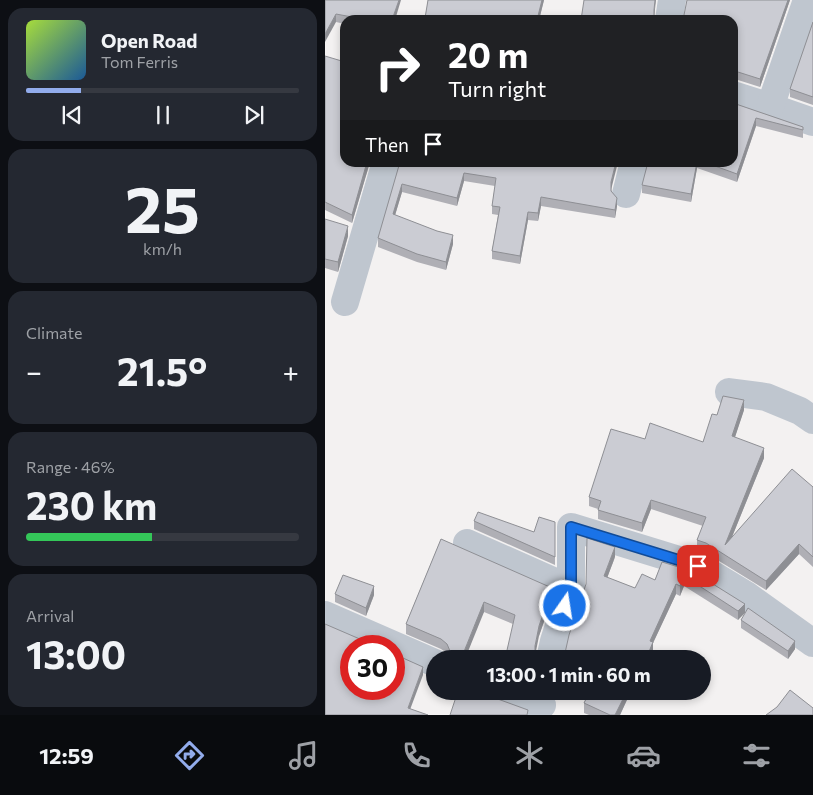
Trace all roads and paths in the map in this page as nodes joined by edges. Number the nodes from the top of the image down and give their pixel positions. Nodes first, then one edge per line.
1 (807, 0) edge
2 (738, 97) edge
3 (771, 107) junction
4 (813, 122) edge
5 (386, 167) edge
6 (633, 167) edge
7 (626, 194) dead end
8 (345, 302) dead end
9 (729, 392) dead end
10 (813, 420) edge
11 (467, 543) dead end
12 (571, 589) junction
13 (325, 615) edge
14 (813, 643) edge
15 (552, 650) edge
16 (426, 659) edge
17 (529, 700) edge
18 (542, 704) edge

1 - 3 street
2 - 3 street
3 - 4 street
5 - 8 street
6 - 7 street
9 - 10 street
11 - 12 street
12 - 14 street
12 - 15 street
13 - 16 street
17 - 18 street

